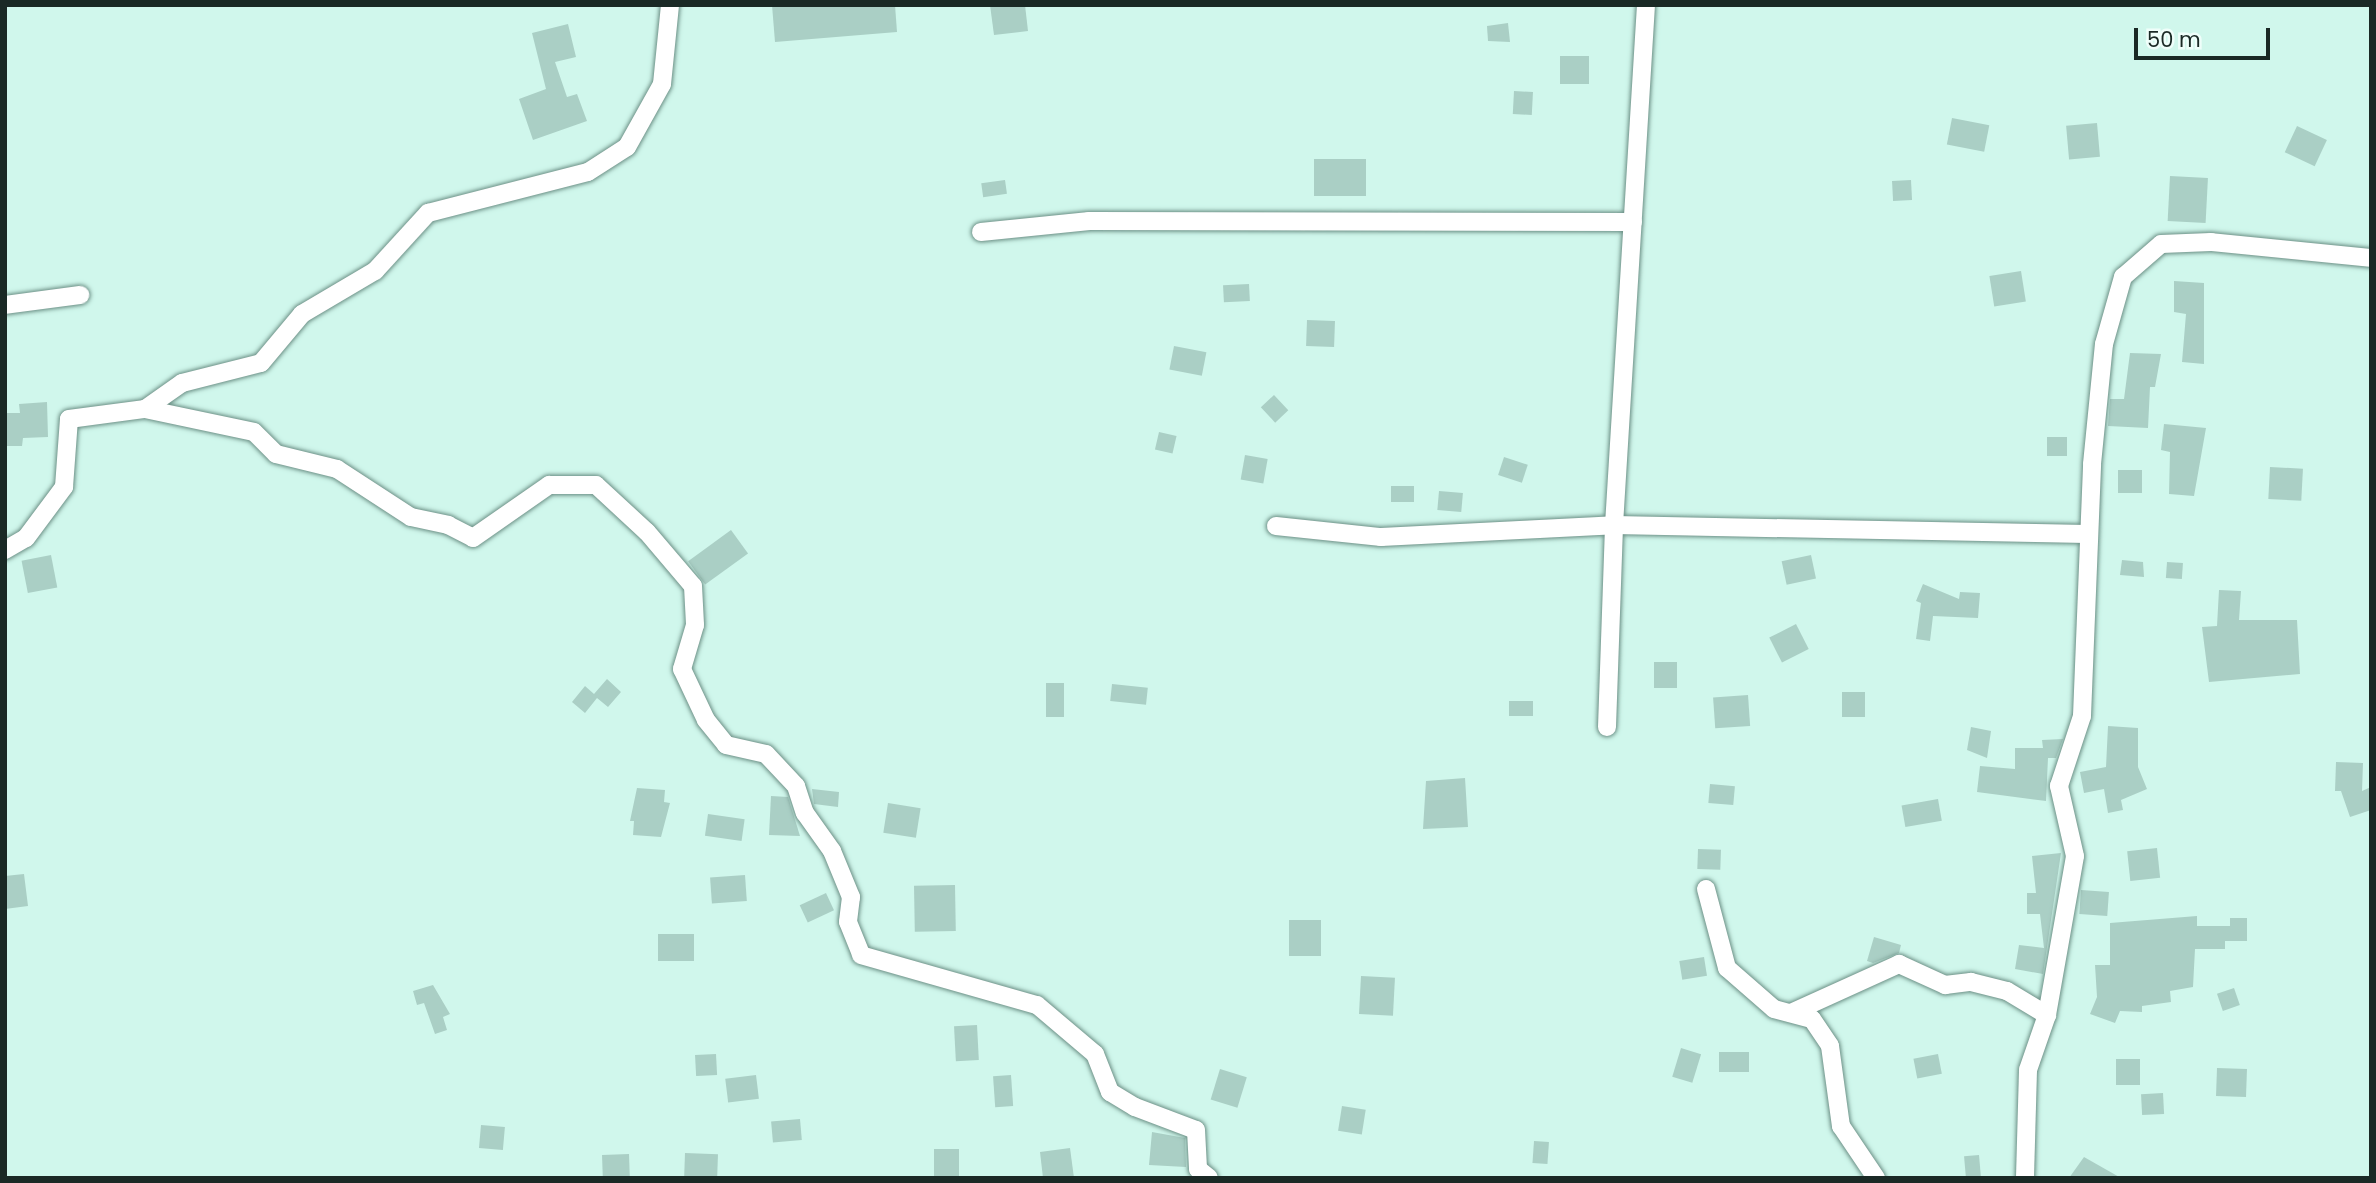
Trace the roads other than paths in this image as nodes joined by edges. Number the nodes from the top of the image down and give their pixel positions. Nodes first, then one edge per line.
1 (670, 5) edge
2 (1646, 5) edge
3 (1633, 222) junction
4 (981, 232) dead end
5 (2371, 258) edge
6 (80, 295) dead end
7 (5, 305) edge
8 (145, 409) junction
9 (1614, 525) junction
10 (1276, 526) dead end
11 (2087, 534) junction
12 (5, 550) edge
13 (1607, 727) dead end
14 (1706, 890) dead end
15 (1791, 1013) junction
16 (2047, 1015) junction
17 (1209, 1178) edge
18 (1876, 1178) edge
19 (2025, 1178) edge

1 - 8 street
2 - 3 street
3 - 4 street
3 - 9 street
5 - 11 street
6 - 7 street
8 - 12 street
8 - 17 street
9 - 10 street
9 - 11 street
9 - 13 street
11 - 16 street
14 - 15 street
15 - 16 street
15 - 18 street
16 - 19 street

